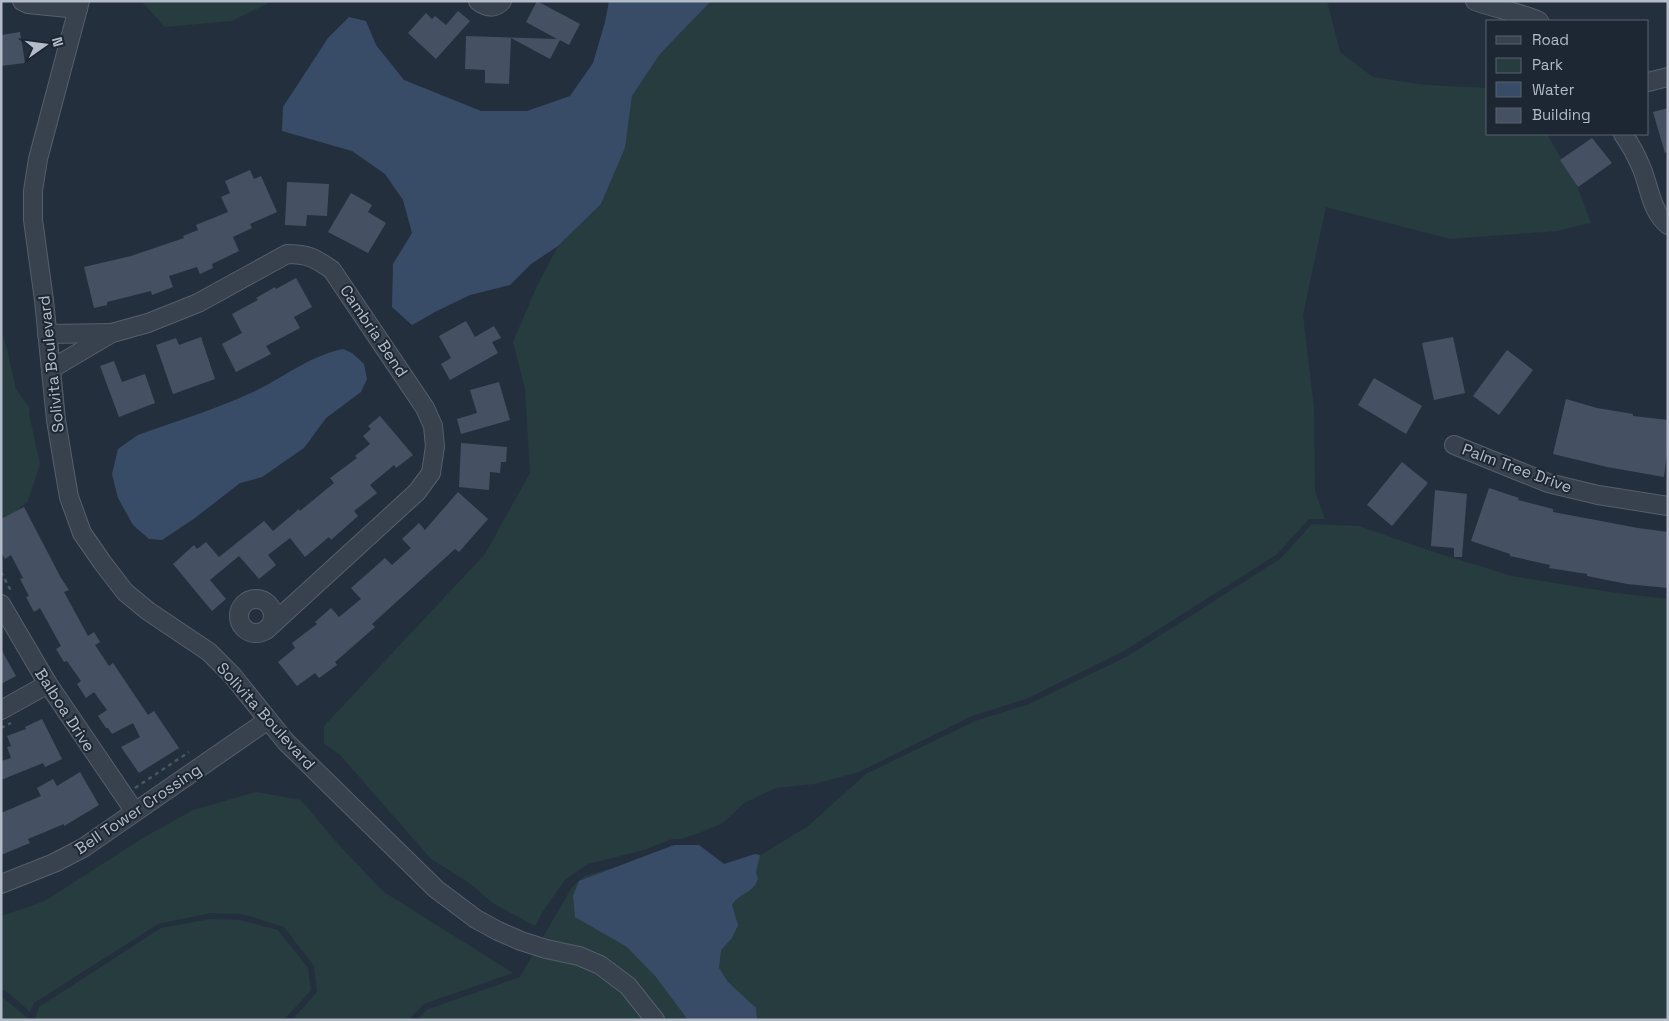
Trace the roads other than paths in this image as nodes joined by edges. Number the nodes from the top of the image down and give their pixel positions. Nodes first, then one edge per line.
1 (22, 1) edge
2 (478, 1) edge
3 (502, 1) edge
4 (1475, 1) edge
5 (79, 5) edge
6 (1537, 20) edge
7 (1668, 77) edge
8 (1649, 82) edge
9 (1624, 135) edge
10 (1668, 226) edge
11 (112, 332) junction
12 (47, 334) junction
13 (51, 369) junction
14 (1454, 445) dead end
15 (1668, 506) edge
16 (1, 604) edge
17 (266, 630) dead end
18 (48, 684) junction
19 (1, 710) edge
20 (268, 720) junction
21 (130, 805) junction
22 (1, 884) edge
23 (655, 1020) edge

1 - 5 street
2 - 3 street
4 - 6 street
5 - 12 street, Solivita Boulevard
7 - 8 street
9 - 10 street
11 - 12 street
11 - 13 street, Cambria Bend
11 - 17 street, Cambria Bend
12 - 13 street, Solivita Boulevard
13 - 20 street, Solivita Boulevard
14 - 15 street, Palm Tree Drive
16 - 18 street, Balboa Drive
18 - 19 street
18 - 21 street, Balboa Drive
20 - 21 street, Bell Tower Crossing
20 - 23 street, Solivita Boulevard
21 - 22 street, Bell Tower Crossing

